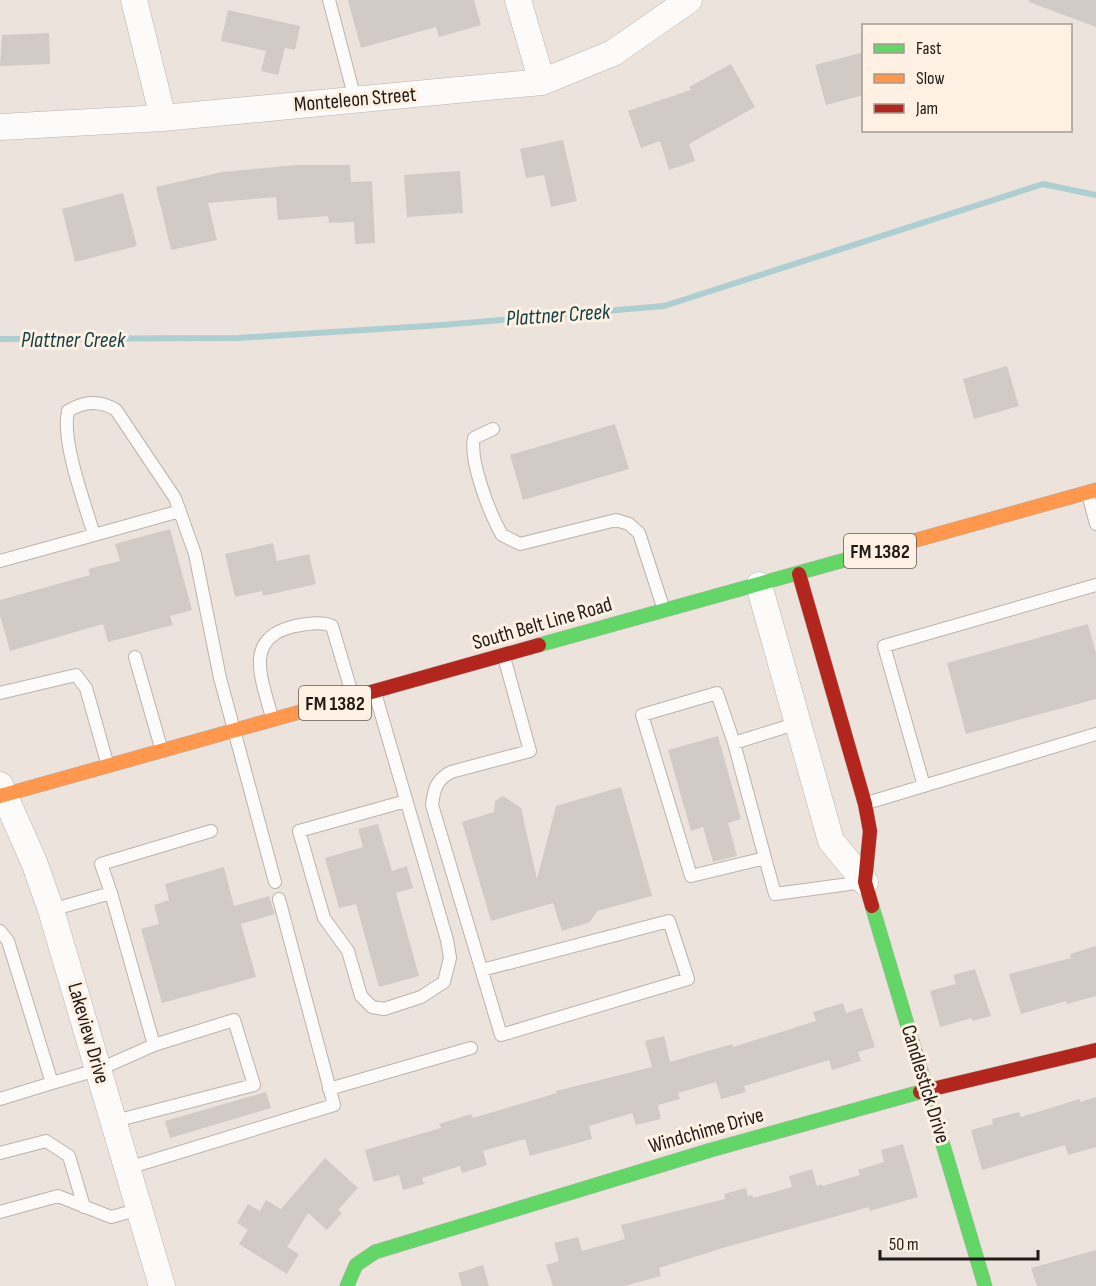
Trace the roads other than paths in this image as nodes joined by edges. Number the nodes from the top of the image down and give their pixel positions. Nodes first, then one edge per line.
1 (134, 0) edge
2 (328, 0) edge
3 (518, 0) edge
4 (689, 0) edge
5 (542, 82) junction
6 (355, 99) junction
7 (163, 118) junction
8 (0, 127) edge
9 (493, 429) dead end
10 (1092, 491) edge
11 (180, 511) junction
12 (1096, 524) edge
13 (94, 535) junction
14 (0, 561) edge
15 (799, 574) junction
16 (759, 585) junction
17 (1096, 585) edge
18 (664, 611) junction
19 (504, 656) junction
20 (135, 657) dead end
21 (374, 692) junction
22 (0, 693) edge
23 (353, 698) junction
24 (273, 720) junction
25 (798, 723) junction
26 (235, 731) junction
27 (1096, 735) edge
28 (734, 743) junction
29 (162, 751) junction
30 (108, 766) junction
31 (924, 786) junction
32 (2, 792) edge
33 (406, 801) junction
34 (865, 804) junction
35 (211, 831) dead end
36 (765, 858) junction
37 (275, 882) dead end
38 (865, 882) junction
39 (111, 893) junction
40 (279, 899) dead end
41 (51, 910) junction
42 (0, 931) edge
43 (482, 970) junction
44 (154, 1046) junction
45 (471, 1048) dead end
46 (1096, 1050) edge
47 (100, 1069) junction
48 (52, 1083) junction
49 (330, 1089) junction
50 (928, 1090) junction
51 (0, 1099) edge
52 (115, 1121) junction
53 (0, 1153) edge
54 (128, 1168) junction
55 (84, 1207) junction
56 (140, 1209) junction
57 (0, 1212) edge
58 (162, 1286) edge
59 (347, 1286) edge
60 (985, 1286) edge

1 - 7 street
2 - 6 lane
3 - 5 street
4 - 5 street, Monteleon Street
5 - 6 street, Monteleon Street
6 - 7 street, Monteleon Street
7 - 8 street, Monteleon Street
9 - 18 lane
10 - 12 lane
10 - 15 street, South Belt Line Road / FM 1382
11 - 13 lane
11 - 13 lane
11 - 26 lane
13 - 14 lane
15 - 16 street, South Belt Line Road / FM 1382
15 - 34 street, Candlestick Drive
16 - 18 street, South Belt Line Road / FM 1382
16 - 25 street, Candlestick Drive
17 - 31 lane
18 - 19 street, South Belt Line Road / FM 1382
19 - 21 street, South Belt Line Road / FM 1382
19 - 43 lane
20 - 29 lane
21 - 23 street, South Belt Line Road / FM 1382
21 - 33 lane
22 - 30 lane
23 - 24 street, South Belt Line Road / FM 1382
23 - 24 lane
24 - 26 street, South Belt Line Road / FM 1382
25 - 28 lane
25 - 38 street, Candlestick Drive
26 - 29 street, South Belt Line Road / FM 1382
26 - 37 lane
27 - 31 lane
28 - 36 lane
28 - 36 lane
29 - 30 street, South Belt Line Road / FM 1382
30 - 32 street, South Belt Line Road / FM 1382
31 - 34 lane
32 - 41 street, Lakeview Drive
33 - 33 lane
34 - 38 street, Candlestick Drive
35 - 39 lane
36 - 38 lane
38 - 50 street, Candlestick Drive
39 - 41 lane
39 - 44 lane
40 - 49 lane
41 - 47 street, Lakeview Drive
42 - 48 lane
43 - 43 lane
44 - 47 lane
44 - 52 lane
45 - 49 lane
46 - 50 street, Windchime Drive
47 - 48 lane
47 - 52 street, Lakeview Drive
48 - 51 lane
49 - 54 lane
50 - 59 street, Windchime Drive
50 - 60 street, Candlestick Drive
52 - 54 street, Lakeview Drive
53 - 55 lane
54 - 56 street, Lakeview Drive
55 - 56 lane
55 - 57 lane
56 - 58 street, Lakeview Drive

